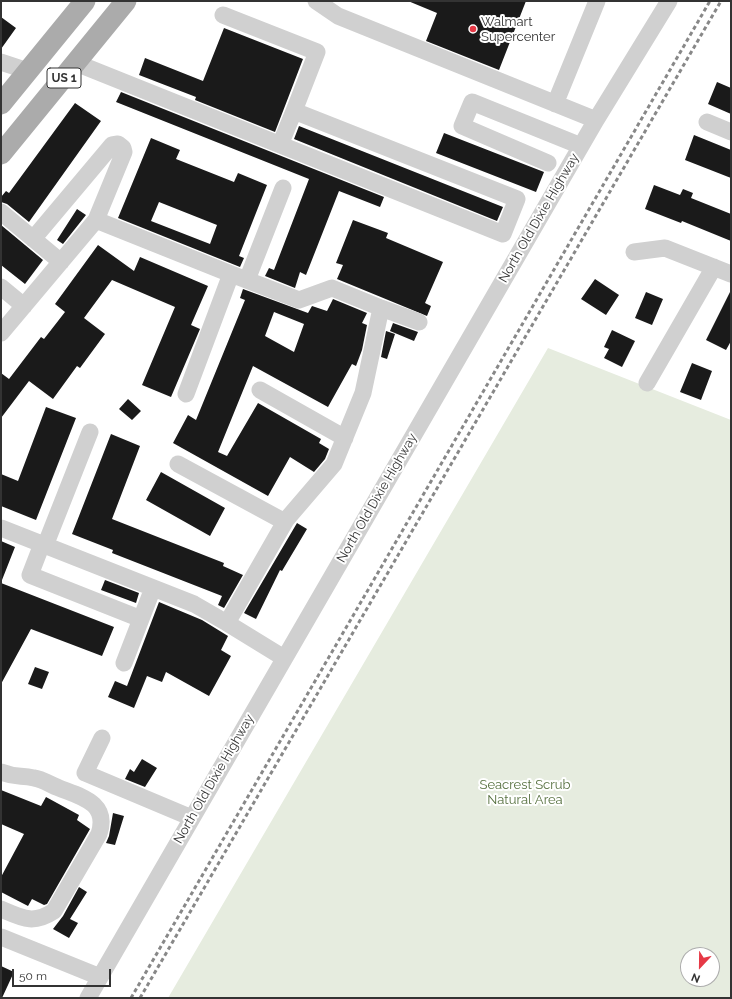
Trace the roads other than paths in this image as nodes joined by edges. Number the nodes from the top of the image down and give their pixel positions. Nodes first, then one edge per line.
1 (85, 1) edge
2 (112, 1) edge
3 (126, 1) edge
4 (316, 1) edge
5 (597, 1) edge
6 (669, 1) edge
7 (223, 14) dead end
8 (44, 51) junction
9 (1, 62) edge
10 (74, 66) junction
11 (28, 71) junction
12 (3, 96) edge
13 (555, 104) junction
14 (294, 111) junction
15 (1, 120) edge
16 (596, 120) junction
17 (707, 122) dead end
18 (731, 132) edge
19 (280, 145) junction
20 (581, 146) junction
21 (1, 154) edge
22 (548, 162) dead end
23 (283, 188) dead end
24 (1, 212) edge
25 (96, 220) junction
26 (33, 239) junction
27 (634, 252) dead end
28 (61, 262) junction
29 (714, 267) junction
30 (231, 274) junction
31 (731, 274) edge
32 (247, 280) junction
33 (1, 287) edge
34 (24, 306) junction
35 (381, 308) junction
36 (4, 322) edge
37 (419, 322) dead end
38 (647, 383) dead end
39 (260, 390) dead end
40 (186, 394) dead end
41 (90, 432) dead end
42 (344, 438) junction
43 (178, 464) dead end
44 (285, 522) junction
45 (1, 528) edge
46 (44, 545) junction
47 (154, 588) junction
48 (141, 619) junction
49 (227, 623) junction
50 (284, 658) junction
51 (124, 664) dead end
52 (102, 738) dead end
53 (1, 772) edge
54 (192, 818) junction
55 (1, 909) edge
56 (1, 936) edge
57 (100, 977) junction
58 (88, 998) edge

1 - 8 main road, US 1
2 - 10 main road
3 - 10 main road, US 1
4 - 13 street
5 - 13 street
6 - 16 street, North Old Dixie Highway
7 - 14 street
8 - 11 main road, US 1
8 - 15 main road
9 - 11 street
10 - 19 street
10 - 21 main road, US 1
11 - 12 main road, US 1
13 - 16 street
14 - 19 street
14 - 19 street
16 - 20 street, North Old Dixie Highway
17 - 18 street
20 - 22 street
20 - 50 street, North Old Dixie Highway
23 - 32 street
24 - 26 street
25 - 26 street
25 - 28 street
25 - 30 street
26 - 28 street
27 - 29 street
28 - 34 street
29 - 31 street
29 - 38 street
30 - 32 street
30 - 40 street
32 - 35 street
33 - 34 street
34 - 36 street
35 - 37 street
35 - 42 street
39 - 42 street
41 - 46 street
42 - 44 street
43 - 44 street
44 - 49 street
45 - 46 street
46 - 47 street
46 - 48 street
47 - 48 street
47 - 49 street
48 - 51 street
49 - 50 street
50 - 54 street, North Old Dixie Highway
52 - 54 street
53 - 55 street
54 - 57 street, North Old Dixie Highway
56 - 57 street
57 - 58 street, North Old Dixie Highway

